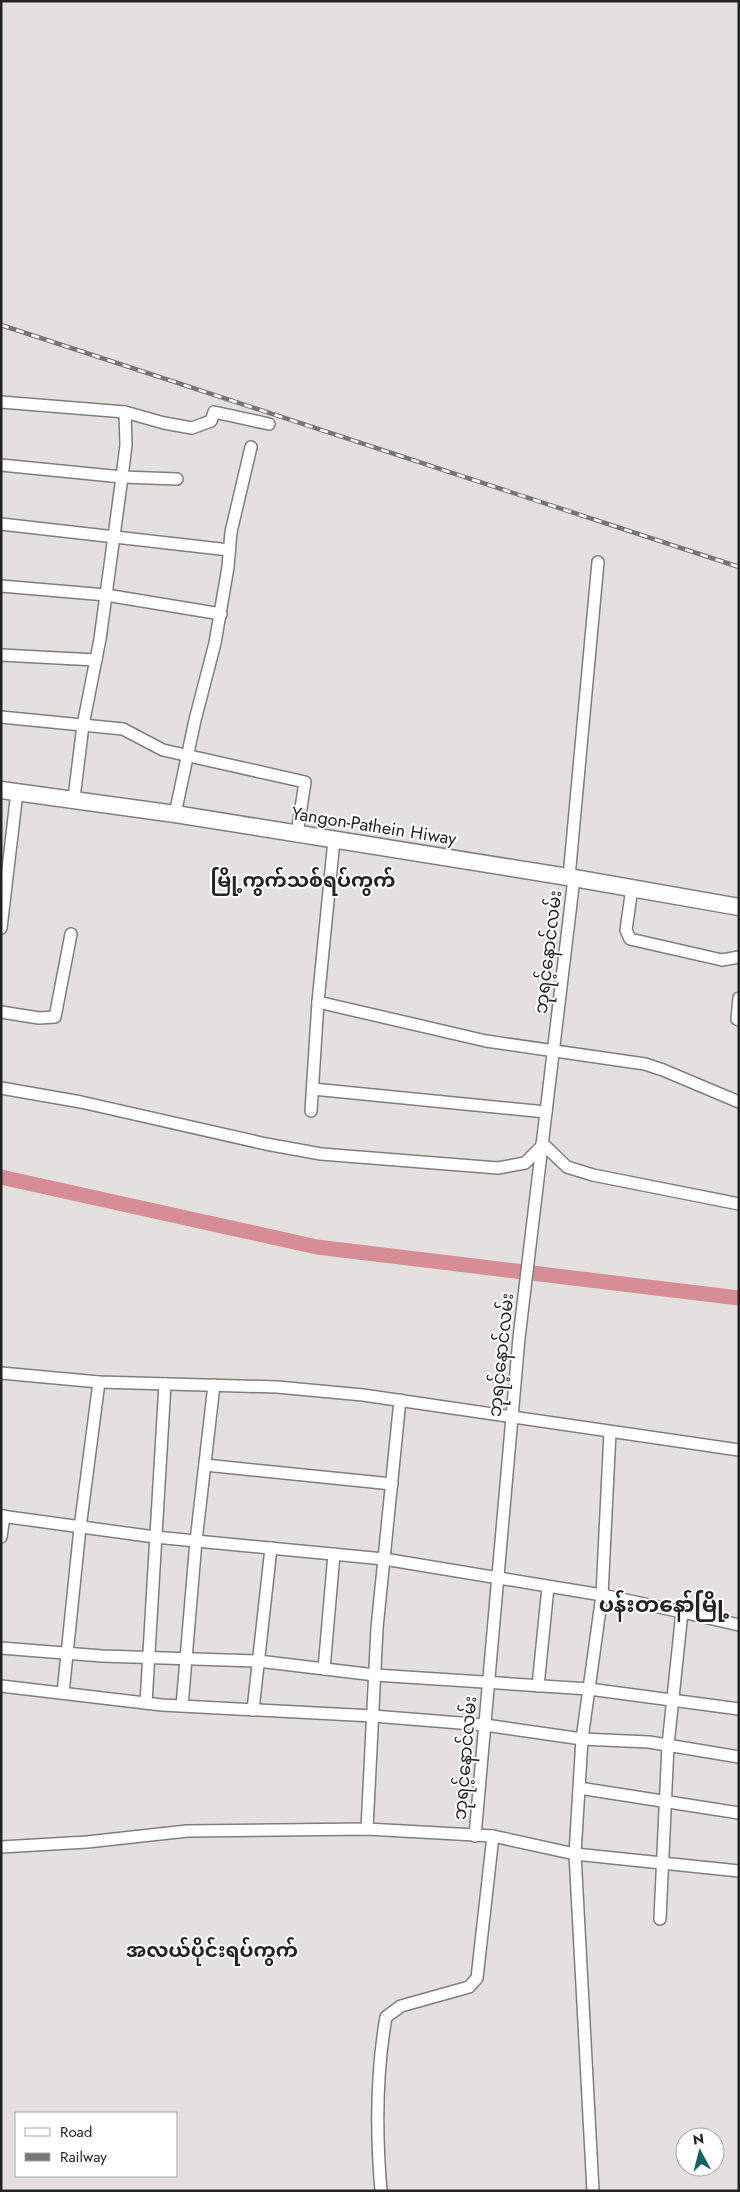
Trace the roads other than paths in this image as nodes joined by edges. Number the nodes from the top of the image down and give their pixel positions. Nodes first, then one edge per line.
1 (1, 402) edge
2 (125, 412) junction
3 (269, 424) dead end
4 (251, 446) dead end
5 (1, 465) edge
6 (122, 477) junction
7 (177, 479) dead end
8 (1, 524) edge
9 (114, 536) junction
10 (229, 550) junction
11 (598, 562) dead end
12 (1, 586) edge
13 (106, 595) junction
14 (221, 614) junction
15 (1, 655) edge
16 (96, 660) junction
17 (1, 717) edge
18 (83, 725) junction
19 (187, 756) junction
20 (9, 791) edge
21 (74, 798) junction
22 (175, 814) junction
23 (297, 834) junction
24 (334, 840) junction
25 (572, 877) junction
26 (632, 888) junction
27 (4, 893) edge
28 (739, 907) edge
29 (1, 928) edge
30 (71, 934) dead end
31 (739, 958) edge
32 (739, 998) edge
33 (318, 1002) junction
34 (1, 1012) edge
35 (739, 1020) edge
36 (554, 1050) junction
37 (1, 1088) edge
38 (313, 1089) junction
39 (739, 1102) edge
40 (311, 1111) dead end
41 (546, 1112) junction
42 (541, 1147) junction
43 (739, 1204) edge
44 (1, 1373) edge
45 (99, 1382) junction
46 (165, 1384) junction
47 (214, 1385) junction
48 (400, 1400) junction
49 (512, 1417) junction
50 (610, 1432) junction
51 (739, 1450) edge
52 (205, 1465) junction
53 (392, 1484) junction
54 (3, 1516) edge
55 (80, 1528) junction
56 (1, 1537) edge
57 (155, 1537) junction
58 (196, 1541) junction
59 (271, 1548) junction
60 (334, 1554) junction
61 (384, 1559) junction
62 (499, 1579) junction
63 (548, 1587) junction
64 (602, 1595) junction
65 (682, 1612) junction
66 (739, 1625) edge
67 (1, 1648) edge
68 (67, 1653) junction
69 (148, 1657) junction
70 (186, 1660) junction
71 (258, 1661) junction
72 (324, 1669) junction
73 (375, 1675) junction
74 (489, 1682) junction
75 (1, 1686) edge
76 (538, 1686) junction
77 (589, 1689) junction
78 (63, 1693) junction
79 (674, 1701) junction
80 (146, 1703) junction
81 (182, 1706) junction
82 (739, 1709) edge
83 (253, 1710) junction
84 (373, 1716) junction
85 (485, 1725) junction
86 (582, 1739) junction
87 (668, 1745) junction
88 (739, 1757) edge
89 (579, 1788) junction
90 (666, 1800) junction
91 (739, 1813) edge
92 (367, 1829) junction
93 (475, 1836) junction
94 (493, 1836) junction
95 (1, 1847) edge
96 (576, 1854) junction
97 (663, 1863) junction
98 (739, 1871) edge
99 (660, 1919) dead end
100 (381, 2191) edge
101 (593, 2191) edge

1 - 2 street
2 - 3 street
2 - 6 street
4 - 10 street
5 - 6 street
6 - 7 street
6 - 9 street
8 - 9 street
9 - 10 street
9 - 13 street
10 - 14 street
11 - 25 street, ဘုရင့်နောင်လမ်း
12 - 13 street
13 - 14 street
13 - 16 street
14 - 19 street
15 - 16 street
16 - 18 street
17 - 18 street
18 - 19 street
18 - 21 street
19 - 22 street
19 - 23 street
20 - 21 highway, Yangon-Pathein Hiway
20 - 27 street
21 - 22 highway, Yangon-Pathein Hiway
22 - 23 highway, Yangon-Pathein Hiway
23 - 24 highway, Yangon-Pathein Hiway
24 - 25 highway, Yangon-Pathein Hiway
24 - 33 street
25 - 26 highway, Yangon-Pathein Hiway
25 - 36 street, ဘုရင့်နောင်လမ်း
26 - 28 highway, Yangon-Pathein Hiway
26 - 31 street
27 - 29 street
30 - 34 street
32 - 35 street
33 - 36 street
33 - 38 street
36 - 39 street
36 - 41 street, ဘုရင့်နောင်လမ်း
37 - 42 street
38 - 40 street
38 - 41 street
41 - 42 street, ဘုရင့်နောင်လမ်း
42 - 43 street
42 - 49 street, ဘုရင့်နောင်လမ်း
44 - 45 street
45 - 46 street
45 - 55 street
46 - 47 street
46 - 57 street
47 - 48 street
47 - 52 street
48 - 49 street
48 - 53 street
49 - 50 street
49 - 62 street, ဘုရင့်နောင်လမ်း
50 - 51 street
50 - 64 street
52 - 53 street
52 - 58 street
53 - 61 street
54 - 55 street
54 - 56 street
55 - 57 street
55 - 68 street
57 - 58 street
57 - 69 street
58 - 59 street
58 - 70 street
59 - 60 street
59 - 71 street
60 - 61 street
60 - 72 street
61 - 62 street
61 - 73 street
62 - 63 street
62 - 74 street, ဘုရင့်နောင်လမ်း
63 - 64 street
63 - 76 street
64 - 65 street
64 - 77 street
65 - 66 street
65 - 79 street
67 - 68 street
68 - 69 street
68 - 78 street
69 - 70 street
69 - 80 street
70 - 71 street
70 - 81 street
71 - 72 street
71 - 83 street
72 - 73 street
73 - 74 street
73 - 84 street
74 - 76 street
74 - 85 street, ဘုရင့်နောင်လမ်း
75 - 78 street
76 - 77 street
77 - 79 street
77 - 86 street
78 - 80 street
79 - 82 street
79 - 87 street
80 - 81 street
81 - 83 street
83 - 84 street
84 - 85 street
84 - 92 street
85 - 86 street
85 - 93 street, ဘုရင့်နောင်လမ်း
86 - 87 street
86 - 89 street
87 - 88 street
87 - 90 street
89 - 90 street
89 - 96 street
90 - 91 street
90 - 97 street
92 - 93 street
92 - 95 street
93 - 94 street
94 - 96 street
94 - 100 street
96 - 97 street
96 - 101 street
97 - 98 street
97 - 99 street

